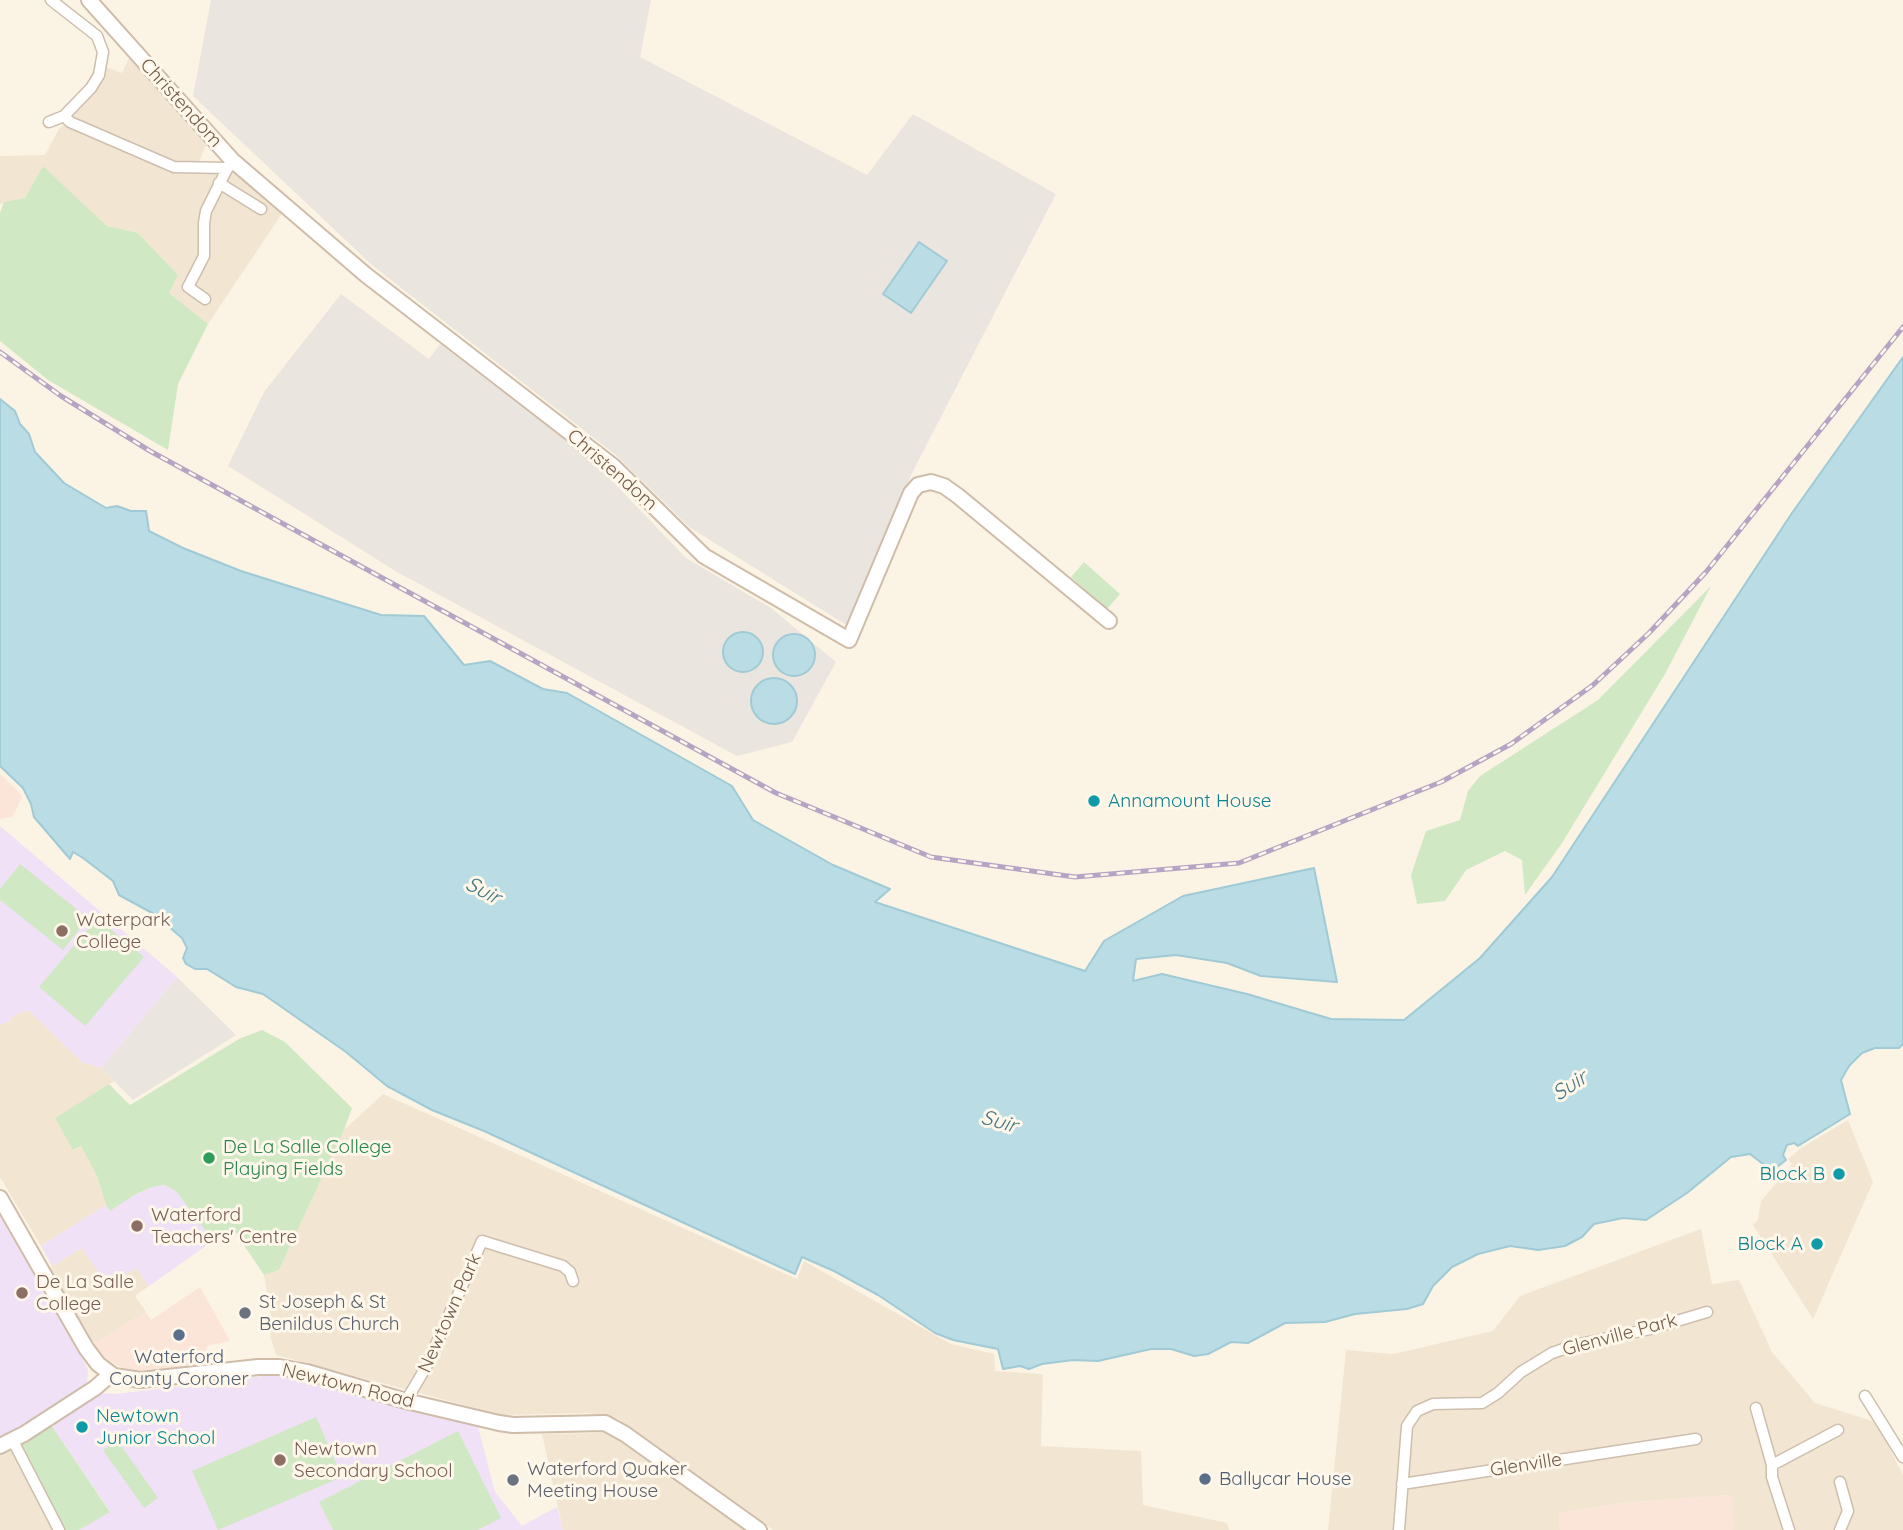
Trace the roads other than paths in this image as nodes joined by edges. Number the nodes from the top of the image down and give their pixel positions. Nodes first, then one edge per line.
1 (51, 0) edge
2 (89, 0) edge
3 (64, 116) junction
4 (48, 122) dead end
5 (230, 164) junction
6 (219, 183) junction
7 (261, 209) dead end
8 (205, 299) dead end
9 (1109, 621) dead end
10 (0, 1198) edge
11 (573, 1281) dead end
12 (1707, 1312) dead end
13 (111, 1374) junction
14 (1866, 1396) dead end
15 (406, 1401) junction
16 (1756, 1408) dead end
17 (1838, 1430) dead end
18 (1696, 1439) dead end
19 (6, 1443) edge
20 (1903, 1458) edge
21 (1772, 1465) junction
22 (1840, 1482) dead end
23 (1402, 1484) junction
24 (59, 1530) edge
25 (760, 1530) edge
26 (1399, 1530) edge
27 (1789, 1530) edge
28 (1840, 1530) edge

1 - 3 street
2 - 5 street, Christendom
3 - 4 street
3 - 5 street
5 - 6 street
5 - 9 street, Christendom
6 - 7 street
6 - 8 street
10 - 13 street
11 - 15 street, Newtown Park
12 - 23 street, Glenville Park
13 - 15 street, Newtown Road
13 - 19 street
14 - 20 street
15 - 25 street, Newtown Road
16 - 21 street
17 - 21 street
18 - 23 street, Glenville
19 - 24 street
21 - 27 street
22 - 28 street
23 - 26 street

